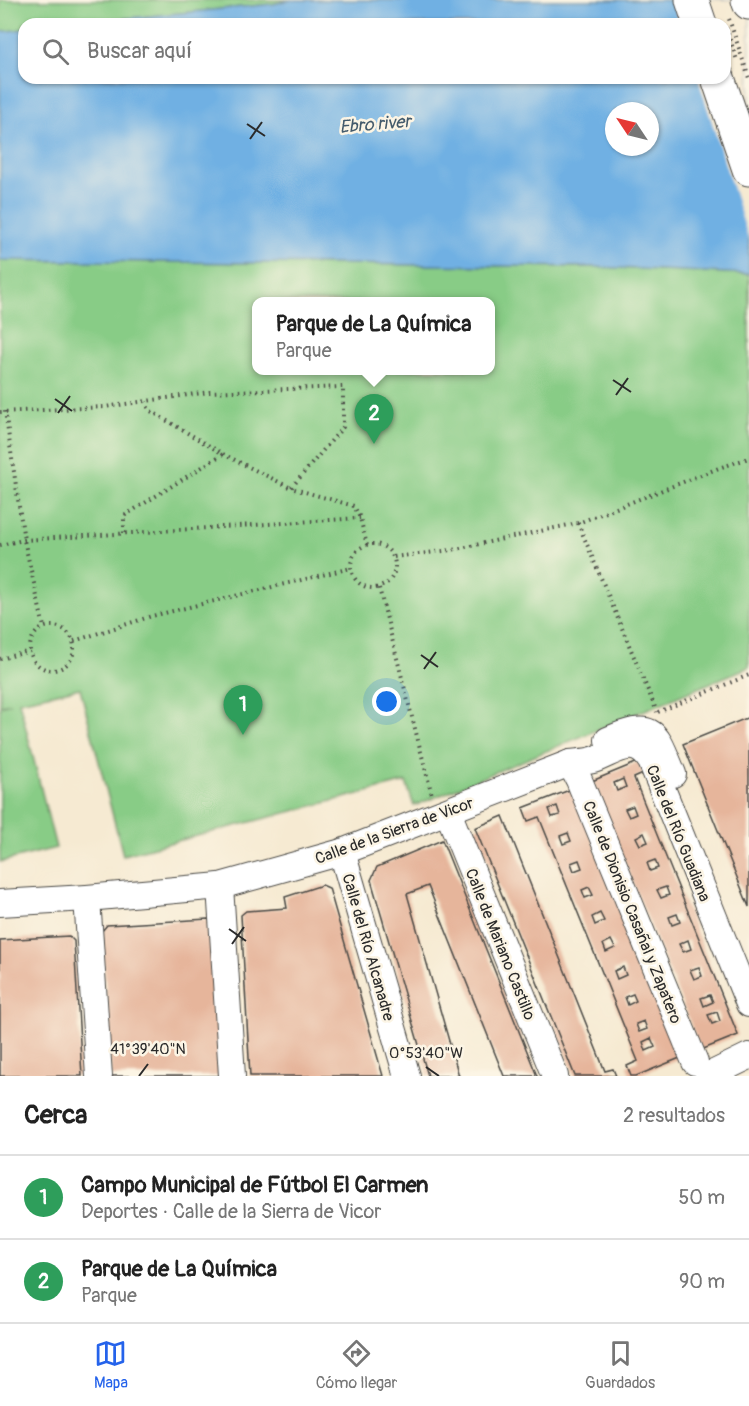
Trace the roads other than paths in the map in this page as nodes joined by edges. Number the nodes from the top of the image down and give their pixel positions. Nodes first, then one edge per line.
1 (692, 0) edge
2 (731, 10) edge
3 (720, 84) edge
4 (749, 169) edge
5 (570, 763) junction
6 (440, 805) junction
7 (342, 852) junction
8 (220, 886) junction
9 (87, 898) junction
10 (0, 903) edge
11 (749, 963) edge
12 (749, 1004) edge
13 (749, 1056) edge
14 (701, 1069) edge
15 (99, 1076) edge
16 (232, 1076) edge
17 (407, 1076) edge
18 (555, 1076) edge

1 - 2 main road
3 - 4 main road
5 - 6 street, Calle de la Sierra de Vicor
5 - 11 street, Calle del Río Guadiana
5 - 12 street, Calle del Río Guadiana
5 - 14 street, Calle de Dionisio Casañal y Zapatero
6 - 7 street, Calle de la Sierra de Vicor
6 - 18 street, Calle de Mariano Castillo
7 - 8 street, Calle de la Sierra de Vicor
7 - 17 street, Calle del Río Alcanadre
8 - 9 street, Calle de la Sierra de Vicor
8 - 16 street
9 - 10 street, Calle de la Sierra de Vicor
9 - 15 street
13 - 14 street

